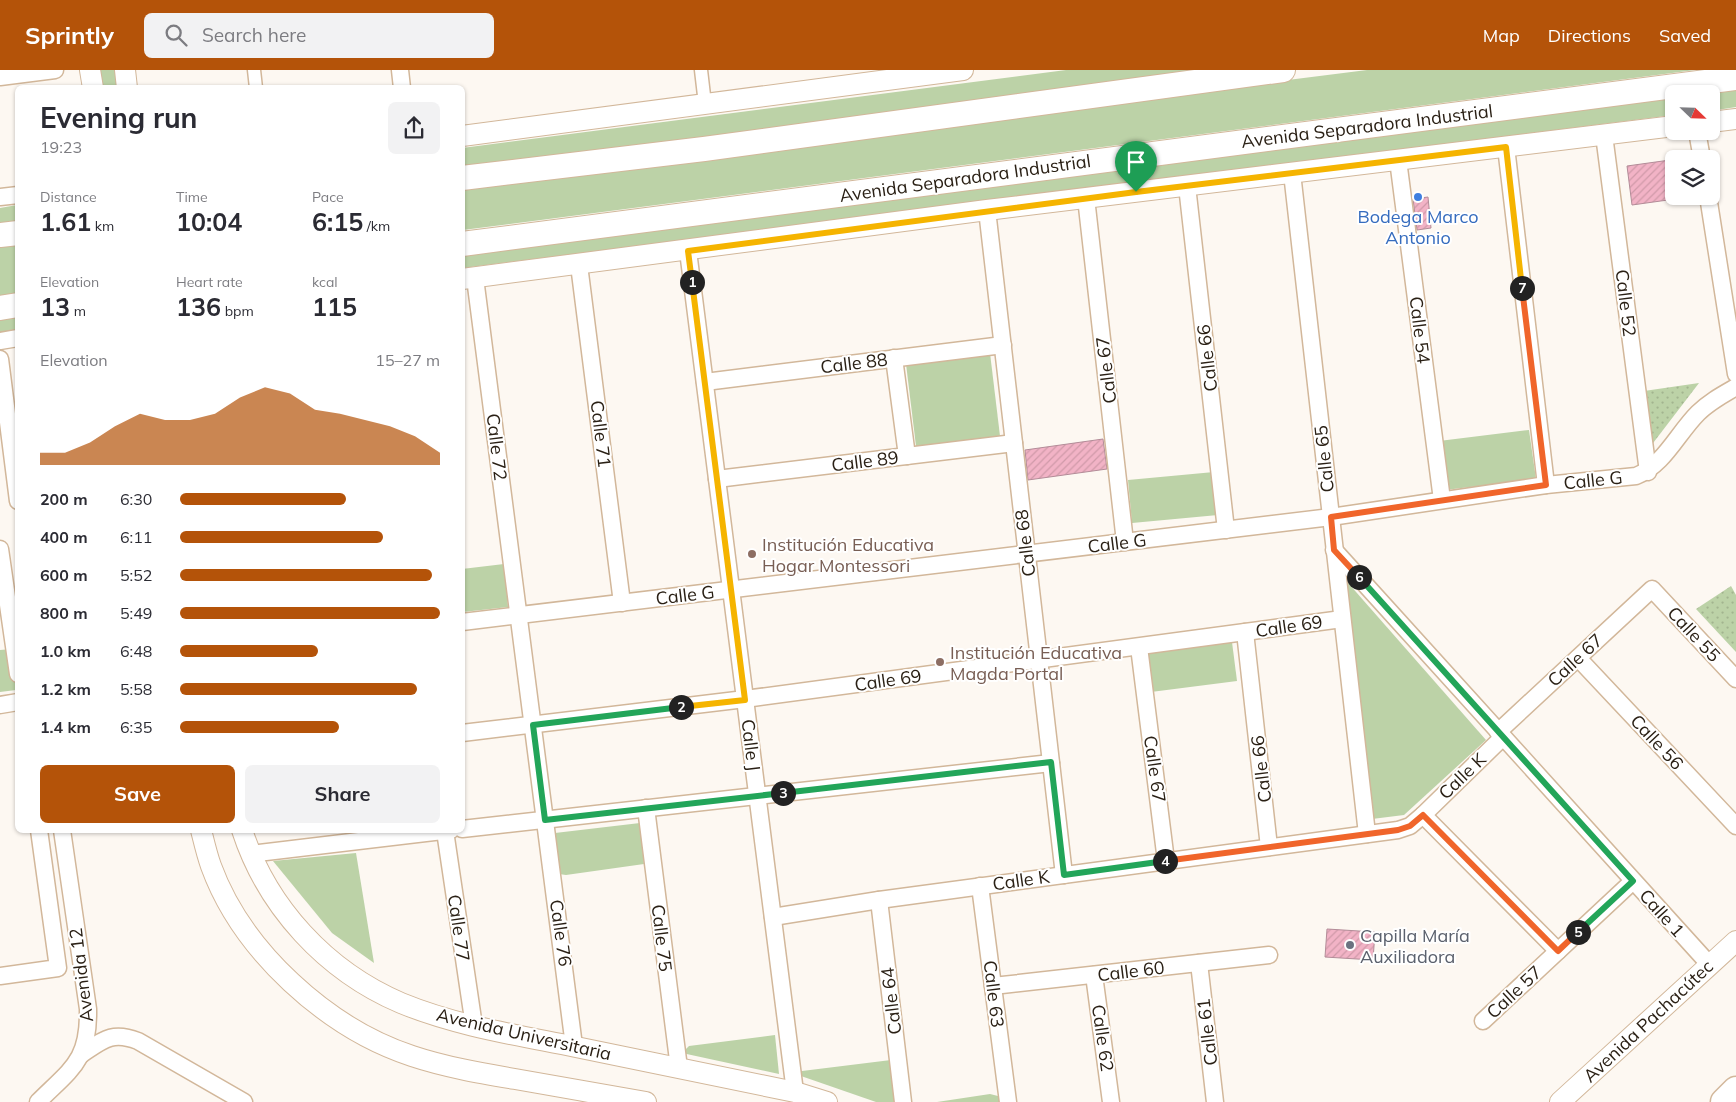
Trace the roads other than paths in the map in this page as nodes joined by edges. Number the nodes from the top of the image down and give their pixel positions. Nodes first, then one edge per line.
1 (55, 70) edge
2 (90, 70) edge
3 (125, 70) edge
4 (254, 70) edge
5 (400, 70) edge
6 (702, 70) edge
7 (963, 70) edge
8 (1283, 70) edge
9 (0, 77) edge
10 (1736, 78) edge
11 (92, 85) edge
12 (127, 85) edge
13 (256, 85) edge
14 (402, 85) edge
15 (705, 104) junction
16 (1736, 119) edge
17 (1720, 121) edge
18 (1665, 127) edge
19 (1604, 135) junction
20 (465, 136) edge
21 (1506, 147) junction
22 (1398, 160) junction
23 (1292, 173) junction
24 (465, 178) edge
25 (1187, 186) junction
26 (15, 195) edge
27 (0, 197) edge
28 (1086, 198) junction
29 (1709, 205) edge
30 (987, 210) junction
31 (15, 233) edge
32 (0, 235) edge
33 (465, 244) edge
34 (688, 251) junction
35 (579, 265) junction
36 (469, 278) edge
37 (15, 306) edge
38 (0, 308) edge
39 (15, 338) edge
40 (0, 341) edge
41 (1003, 345) junction
42 (894, 358) junction
43 (0, 359) edge
44 (1736, 374) edge
45 (705, 382) junction
46 (1736, 387) edge
47 (1014, 443) junction
48 (907, 456) junction
49 (1648, 472) junction
50 (15, 477) edge
51 (717, 479) junction
52 (1546, 485) junction
53 (1442, 500) junction
54 (1331, 517) junction
55 (1226, 530) junction
56 (1125, 542) junction
57 (0, 549) edge
58 (1334, 550) junction
59 (1027, 554) junction
60 (731, 589) junction
61 (1652, 589) joint
62 (622, 603) junction
63 (518, 616) junction
64 (1342, 619) junction
65 (465, 622) edge
66 (1245, 632) junction
67 (10, 636) edge
68 (1139, 647) junction
69 (1578, 658) junction
70 (15, 660) edge
71 (1039, 660) junction
72 (1736, 679) edge
73 (745, 700) junction
74 (15, 702) edge
75 (0, 705) edge
76 (533, 725) junction
77 (465, 733) edge
78 (1500, 735) junction
79 (1051, 762) junction
80 (757, 796) junction
81 (646, 808) junction
82 (1423, 815) junction
83 (545, 820) junction
84 (1736, 826) edge
85 (465, 829) edge
86 (39, 833) edge
87 (62, 833) edge
88 (202, 833) edge
89 (243, 833) edge
90 (428, 833) edge
91 (445, 833) edge
92 (1367, 834) junction
93 (1269, 847) junction
94 (250, 854) junction
95 (1166, 861) junction
96 (1064, 875) junction
97 (1633, 881) junction
98 (980, 886) junction
99 (879, 900) junction
100 (773, 916) junction
101 (1736, 941) edge
102 (1558, 951) junction
103 (1269, 955) dead end
104 (1199, 963) junction
105 (1709, 964) junction
106 (1094, 975) junction
107 (0, 976) edge
108 (993, 986) junction
109 (1482, 1021) dead end
110 (474, 1026) junction
111 (574, 1046) junction
112 (82, 1054) junction
113 (679, 1068) junction
114 (1736, 1090) edge
115 (795, 1092) junction
116 (43, 1100) edge
117 (244, 1102) edge
118 (646, 1102) edge
119 (827, 1102) edge
120 (903, 1102) edge
121 (1008, 1102) edge
122 (1111, 1102) edge
123 (1215, 1102) edge
124 (1560, 1102) edge
125 (1724, 1102) edge

1 - 9 street
2 - 11 street
3 - 12 street
4 - 13 street
5 - 14 street
6 - 15 street
7 - 15 street
8 - 24 main road
10 - 33 main road, Avenida Separadora Industrial
15 - 20 street
16 - 17 street
18 - 19 street, Avenida Separadora Industrial
19 - 21 street, Avenida Separadora Industrial
19 - 49 street, Calle 52
21 - 22 street, Avenida Separadora Industrial
21 - 52 street
22 - 23 street, Avenida Separadora Industrial
22 - 53 street, Calle 54
23 - 25 street, Avenida Separadora Industrial
23 - 54 street, Calle 65
25 - 28 street, Avenida Separadora Industrial
25 - 55 street, Calle 66
26 - 27 street
28 - 30 street, Avenida Separadora Industrial
28 - 56 street, Calle 67
29 - 44 street
30 - 34 street, Avenida Separadora Industrial
30 - 41 street, Calle 68
31 - 32 main road
34 - 35 street, Avenida Separadora Industrial
34 - 45 street, Calle J
35 - 36 street, Avenida Separadora Industrial
35 - 62 street, Calle 71
36 - 63 street, Calle 72
37 - 38 main road
39 - 40 street
41 - 42 street, Calle 88
41 - 47 street, Calle 68
42 - 45 street, Calle 88
42 - 48 street
43 - 50 street
45 - 51 street, Calle J
46 - 49 street, Calle G
47 - 48 street, Calle 89
47 - 59 street, Calle 68
48 - 51 street, Calle 89
49 - 52 street, Calle G
51 - 60 street, Calle J
52 - 53 street, Calle G
53 - 54 street, Calle G
54 - 55 street, Calle G
54 - 58 street, Calle 65
55 - 56 street, Calle G
56 - 59 street, Calle G
57 - 67 street
58 - 64 street, Calle 65
58 - 78 street, Calle 1
59 - 60 street, Calle G
59 - 71 street, Calle 68
60 - 62 street, Calle G
60 - 73 street, Calle J
61 - 69 street, Calle 67
61 - 72 street, Calle 55
62 - 63 street, Calle G
63 - 65 street, Calle G
63 - 76 street, Calle 72
64 - 66 street, Calle 69
64 - 92 street, Calle 65
66 - 68 street, Calle 69
66 - 93 street, Calle 66
67 - 70 street
68 - 71 street, Calle 69
68 - 95 street, Calle 67
69 - 78 street, Calle 67
69 - 84 street, Calle 56
71 - 73 street, Calle 69
71 - 79 street, Calle 68
73 - 76 street, Calle 69
73 - 80 street, Calle J
74 - 75 street
76 - 77 street, Calle 69
76 - 83 street, Calle 76
78 - 82 street, Calle K
78 - 97 street, Calle 1
79 - 80 street
79 - 96 street, Calle 68
80 - 81 street
80 - 100 street, Calle J
81 - 83 street
81 - 113 street, Calle 75
82 - 92 street, Calle K
82 - 102 street
83 - 85 street
83 - 111 street, Calle 76
86 - 107 street, Avenida 12
87 - 112 street, Avenida 12
88 - 118 street
89 - 94 street, Avenida Universitaria
90 - 94 street
91 - 110 street, Calle 77
92 - 93 street, Calle K
93 - 95 street, Calle K
94 - 110 street, Avenida Universitaria
95 - 96 street, Calle K
96 - 98 street, Calle K
97 - 102 street, Calle 57
97 - 105 street, Calle 1
98 - 99 street, Calle K
98 - 108 street, Calle 63
99 - 100 street, Calle K
99 - 120 street, Calle 64
100 - 115 street, Calle J
101 - 105 street, Avenida Pachacútec
102 - 109 street, Calle 57
103 - 104 street, Calle 60
104 - 106 street, Calle 60
104 - 123 street, Calle 61
105 - 124 street, Avenida Pachacútec
106 - 108 street, Calle 60
106 - 122 street, Calle 62
108 - 121 street, Calle 63
110 - 111 street, Avenida Universitaria
111 - 113 street, Avenida Universitaria
112 - 116 street, Avenida 12
112 - 117 street
113 - 115 street, Avenida Universitaria
114 - 125 main road
115 - 119 street, Avenida Universitaria

